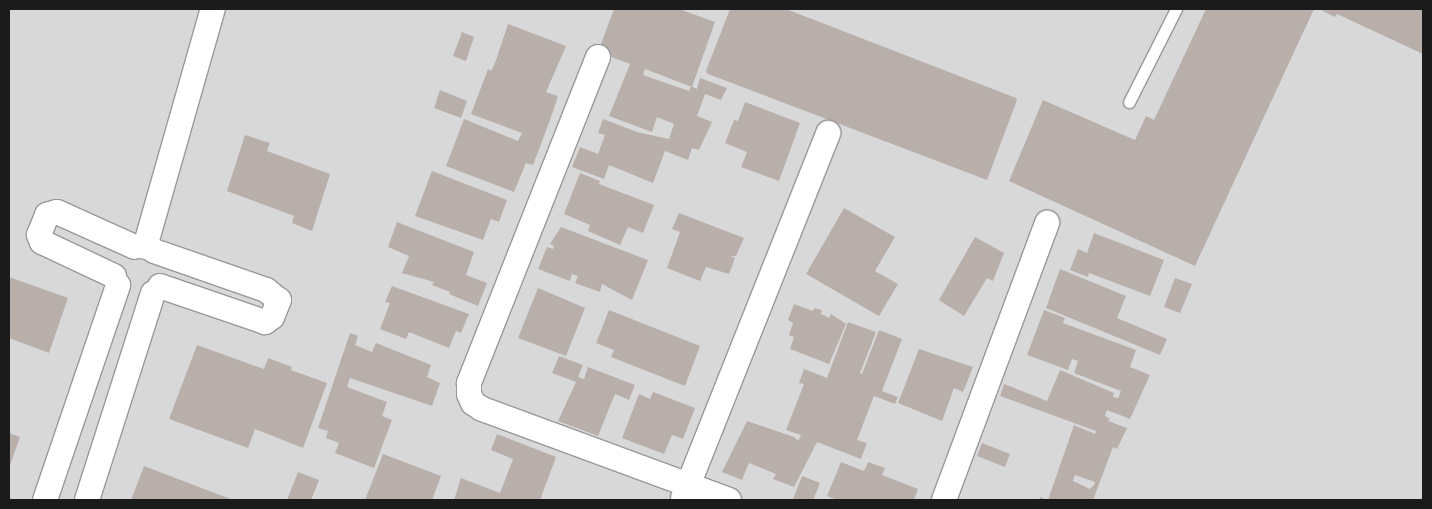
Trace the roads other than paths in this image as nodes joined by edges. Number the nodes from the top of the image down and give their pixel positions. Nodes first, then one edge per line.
1 (213, 9) edge
2 (1176, 9) edge
3 (598, 57) dead end
4 (1129, 102) dead end
5 (828, 133) dead end
6 (1047, 223) dead end
7 (145, 248) junction
8 (116, 280) junction
9 (156, 289) junction
10 (60, 458) junction
11 (96, 468) junction
12 (684, 492) edge
13 (45, 500) edge
14 (87, 500) edge
15 (729, 500) edge
16 (944, 500) edge

1 - 7 street
2 - 4 lane
3 - 12 street
5 - 12 street
6 - 16 street
7 - 8 street
7 - 8 street
7 - 9 street
7 - 9 street
8 - 9 street
8 - 10 street
9 - 11 street
10 - 11 street
10 - 13 street
11 - 14 street
12 - 15 street

